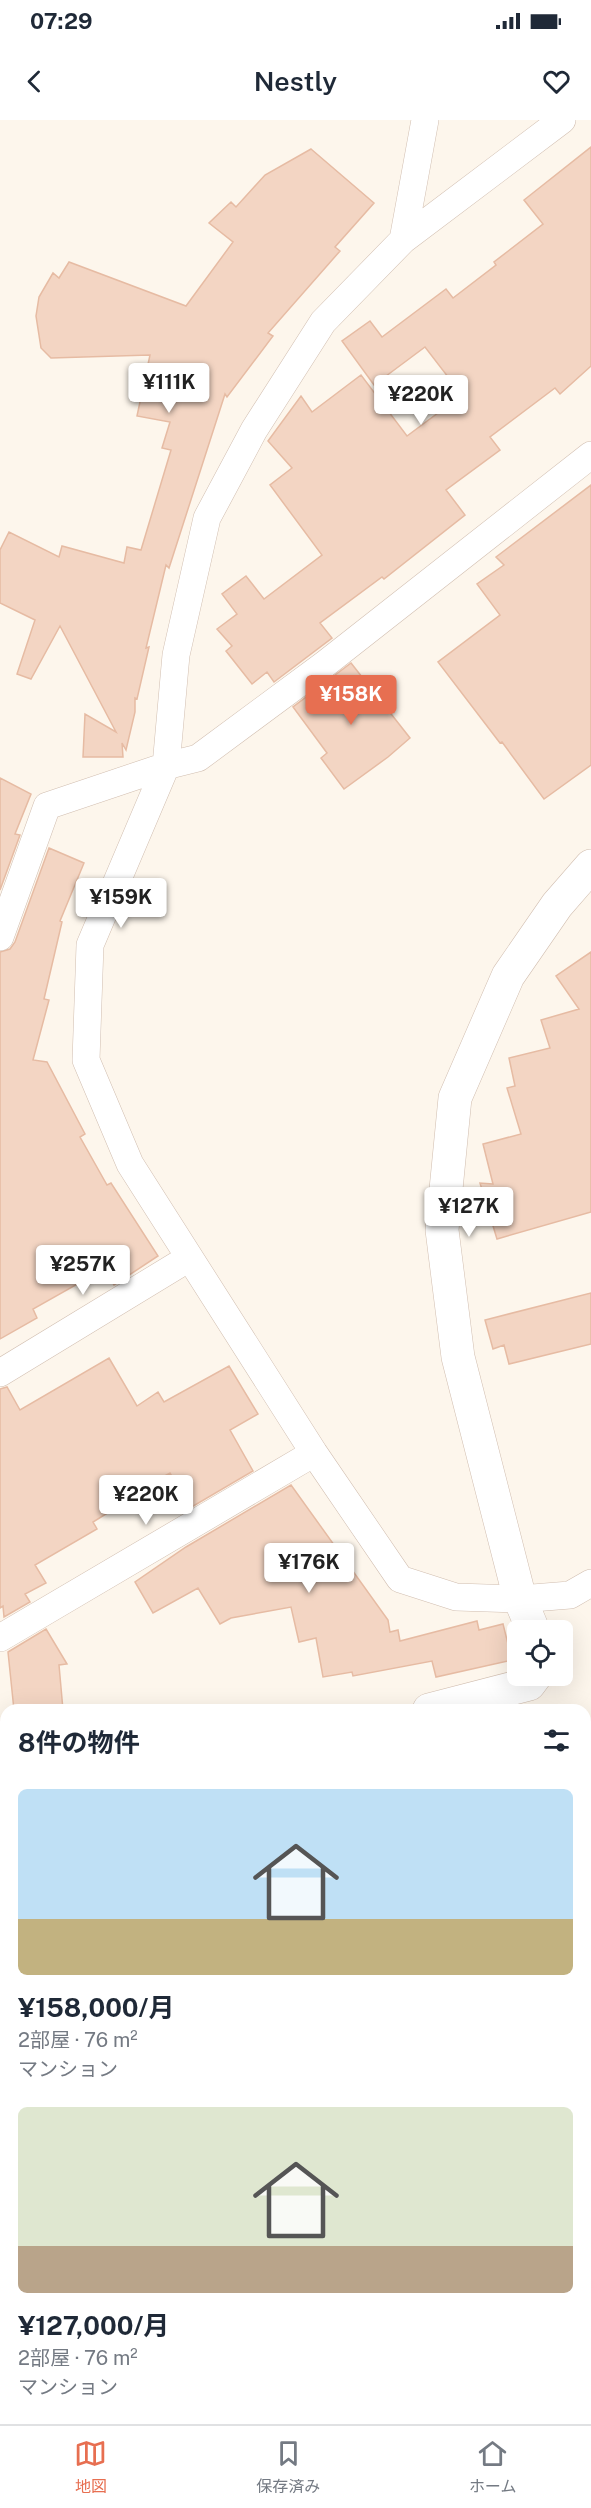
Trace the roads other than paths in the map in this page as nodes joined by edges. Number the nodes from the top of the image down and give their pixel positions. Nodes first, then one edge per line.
1 (425, 120) edge
2 (562, 120) edge
3 (403, 240) junction
4 (591, 455) edge
5 (166, 766) junction
6 (591, 866) edge
7 (0, 937) edge
8 (189, 1258) junction
9 (0, 1373) edge
10 (314, 1453) junction
11 (591, 1584) edge
12 (520, 1599) junction
13 (529, 1620) edge
14 (0, 1638) edge
15 (518, 1686) edge
16 (451, 1704) edge

1 - 3 street
2 - 3 street
3 - 5 street
4 - 5 street
5 - 7 street
5 - 8 street
6 - 12 street
8 - 9 street
8 - 10 street
10 - 12 street
10 - 14 street
11 - 12 street
12 - 13 street
15 - 16 street

